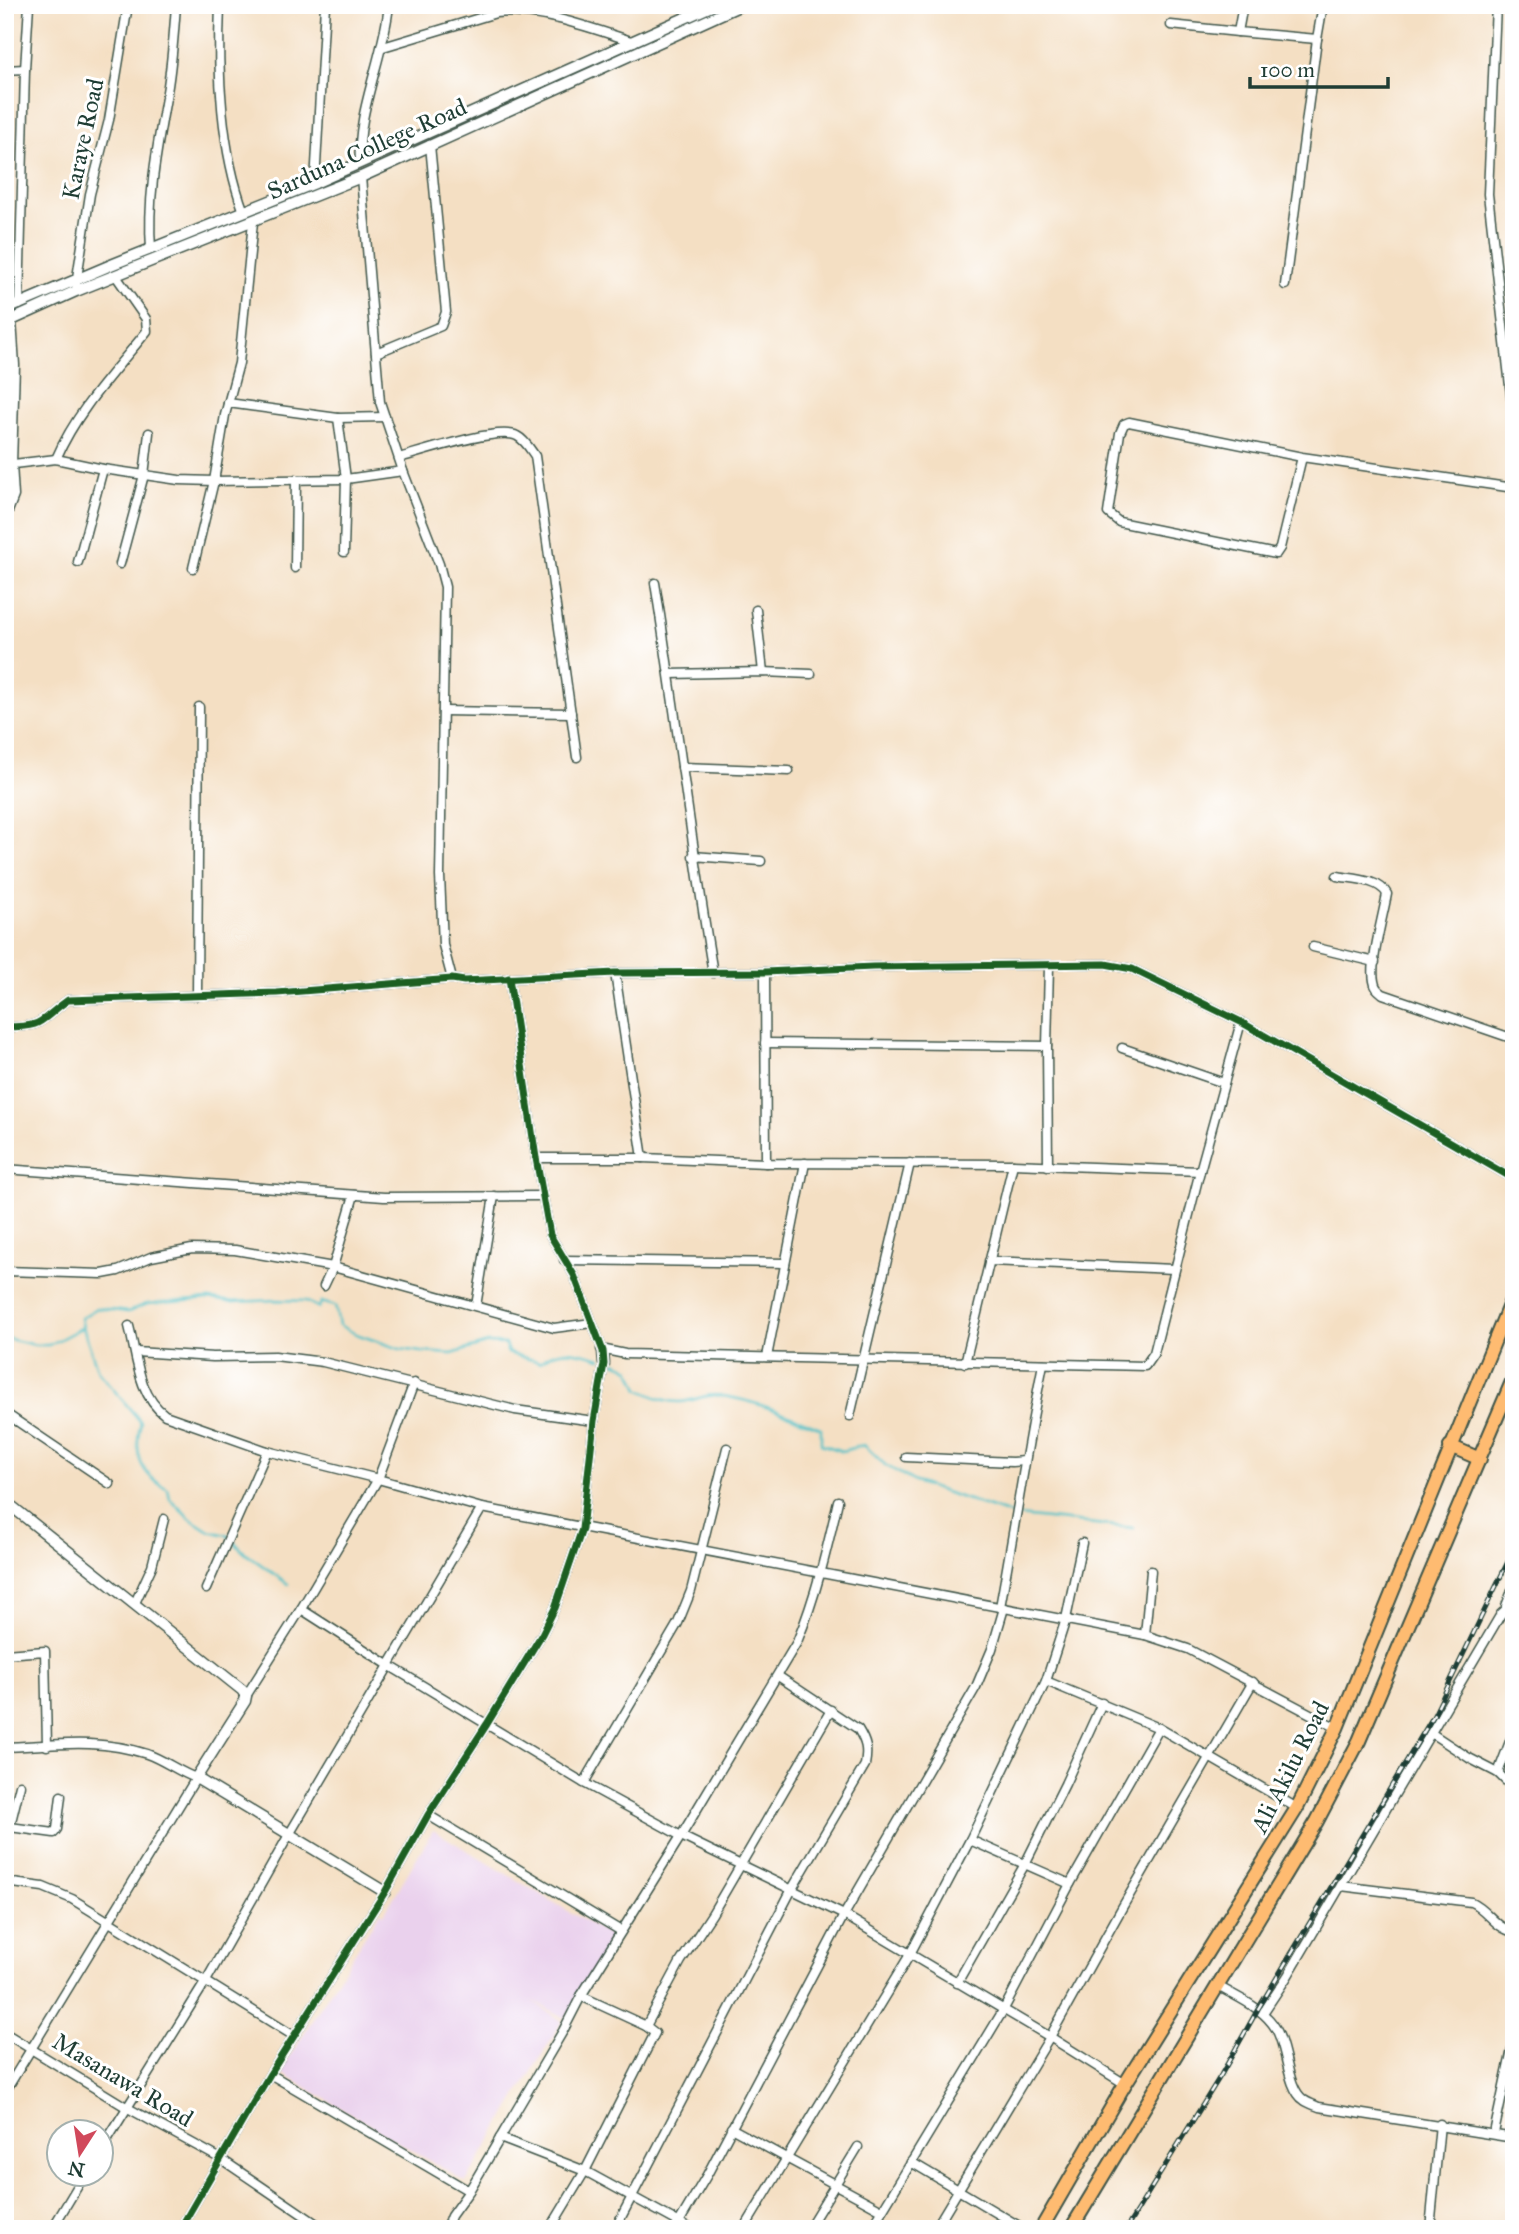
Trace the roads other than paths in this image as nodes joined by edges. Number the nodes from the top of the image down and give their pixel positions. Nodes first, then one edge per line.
1 (29, 5) edge
2 (128, 5) edge
3 (176, 5) edge
4 (220, 5) edge
5 (326, 5) edge
6 (389, 5) edge
7 (714, 5) edge
8 (741, 5) edge
9 (1243, 5) edge
10 (1323, 5) edge
11 (1496, 5) edge
12 (1171, 25) dead end
13 (1238, 32) junction
14 (1317, 39) junction
15 (634, 42) junction
16 (383, 47) junction
17 (5, 69) edge
18 (25, 69) junction
19 (430, 145) junction
20 (359, 163) junction
21 (360, 177) junction
22 (315, 183) junction
23 (244, 212) junction
24 (253, 222) junction
25 (186, 235) junction
26 (189, 247) junction
27 (151, 249) junction
28 (116, 276) junction
29 (1285, 285) dead end
30 (76, 286) junction
31 (19, 304) junction
32 (5, 310) edge
33 (9, 321) edge
34 (376, 353) junction
35 (228, 403) junction
36 (385, 417) junction
37 (338, 418) junction
38 (1514, 421) edge
39 (149, 433) dead end
40 (1302, 457) junction
41 (399, 458) junction
42 (56, 459) junction
43 (9, 464) edge
44 (103, 469) junction
45 (403, 471) junction
46 (144, 475) junction
47 (296, 479) junction
48 (345, 479) junction
49 (214, 481) junction
50 (1514, 488) edge
51 (5, 519) edge
52 (344, 552) dead end
53 (78, 562) dead end
54 (120, 564) dead end
55 (193, 568) dead end
56 (295, 568) dead end
57 (655, 583) dead end
58 (757, 610) dead end
59 (763, 672) junction
60 (670, 674) junction
61 (811, 674) dead end
62 (199, 706) dead end
63 (443, 711) junction
64 (571, 713) junction
65 (577, 757) dead end
66 (682, 767) junction
67 (789, 771) dead end
68 (693, 856) junction
69 (761, 861) dead end
70 (1336, 876) dead end
71 (1314, 947) dead end
72 (1375, 962) junction
73 (1049, 966) junction
74 (765, 972) junction
75 (615, 973) junction
76 (713, 973) junction
77 (509, 978) junction
78 (453, 979) junction
79 (197, 996) junction
80 (1241, 1022) junction
81 (5, 1027) edge
82 (1514, 1039) edge
83 (765, 1043) junction
84 (1047, 1046) junction
85 (1122, 1048) dead end
86 (1224, 1083) junction
87 (536, 1158) junction
88 (643, 1158) junction
89 (766, 1163) junction
90 (806, 1163) junction
91 (910, 1163) junction
92 (1013, 1164) junction
93 (1048, 1166) junction
94 (5, 1169) edge
95 (1199, 1171) junction
96 (1514, 1179) edge
97 (354, 1195) junction
98 (494, 1196) junction
99 (542, 1196) junction
100 (564, 1260) junction
101 (989, 1261) junction
102 (785, 1263) junction
103 (333, 1267) junction
104 (1174, 1269) junction
105 (5, 1270) edge
106 (324, 1286) dead end
107 (1514, 1293) edge
108 (476, 1306) junction
109 (593, 1324) junction
110 (129, 1326) dead end
111 (602, 1350) junction
112 (135, 1352) junction
113 (766, 1357) junction
114 (863, 1360) junction
115 (965, 1363) junction
116 (604, 1364) joint
117 (1043, 1364) junction
118 (1514, 1377) edge
119 (414, 1383) junction
120 (5, 1413) edge
121 (850, 1416) dead end
122 (594, 1421) junction
123 (1450, 1446) junction
124 (727, 1448) dead end
125 (267, 1451) junction
126 (905, 1457) dead end
127 (1480, 1459) junction
128 (1024, 1461) junction
129 (378, 1479) junction
130 (110, 1484) dead end
131 (5, 1501) edge
132 (838, 1501) dead end
133 (482, 1508) junction
134 (164, 1519) dead end
135 (582, 1529) junction
136 (1082, 1543) dead end
137 (701, 1549) junction
138 (1151, 1570) dead end
139 (821, 1575) junction
140 (1514, 1586) edge
141 (206, 1589) dead end
142 (135, 1603) junction
143 (1510, 1604) edge
144 (1002, 1607) junction
145 (301, 1609) junction
146 (1066, 1619) junction
147 (1144, 1635) junction
148 (5, 1654) edge
149 (390, 1667) junction
150 (778, 1676) junction
151 (1046, 1681) junction
152 (1253, 1682) junction
153 (246, 1696) junction
154 (1102, 1703) junction
155 (831, 1710) junction
156 (487, 1724) junction
157 (1159, 1728) junction
158 (1336, 1728) junction
159 (1514, 1731) edge
160 (1431, 1733) junction
161 (47, 1745) junction
162 (5, 1747) edge
163 (1211, 1757) junction
164 (1498, 1773) junction
165 (196, 1777) junction
166 (584, 1783) junction
167 (19, 1785) dead end
168 (1514, 1789) edge
169 (61, 1796) dead end
170 (1297, 1808) junction
171 (428, 1815) junction
172 (10, 1827) junction
173 (290, 1833) junction
174 (681, 1836) junction
175 (970, 1840) junction
176 (5, 1846) edge
177 (741, 1864) junction
178 (1025, 1864) junction
179 (5, 1882) edge
180 (1070, 1884) junction
181 (1341, 1886) junction
182 (792, 1889) junction
183 (384, 1892) junction
184 (844, 1916) junction
185 (108, 1923) junction
186 (621, 1931) junction
187 (1514, 1932) edge
188 (909, 1956) junction
189 (206, 1981) junction
190 (957, 1983) junction
191 (1218, 1986) junction
192 (581, 1996) junction
193 (1004, 2009) junction
194 (1264, 2013) junction
195 (646, 2026) junction
196 (5, 2034) edge
197 (293, 2036) junction
198 (1050, 2037) junction
199 (1514, 2040) edge
200 (32, 2049) junction
201 (270, 2074) junction
202 (1125, 2084) junction
203 (5, 2092) edge
204 (126, 2107) junction
205 (116, 2124) edge
206 (1440, 2124) junction
207 (731, 2128) junction
208 (1494, 2133) junction
209 (500, 2138) junction
210 (1514, 2138) edge
211 (858, 2147) dead end
212 (788, 2158) junction
213 (221, 2159) junction
214 (911, 2162) junction
215 (585, 2171) junction
216 (835, 2183) junction
217 (77, 2188) edge
218 (957, 2190) junction
219 (469, 2191) junction
220 (633, 2195) junction
221 (882, 2210) junction
222 (677, 2225) edge
223 (321, 2228) edge
224 (52, 2229) edge
225 (180, 2229) edge
226 (446, 2229) edge
227 (550, 2229) edge
228 (615, 2229) edge
229 (691, 2229) edge
230 (744, 2229) edge
231 (808, 2229) edge
232 (871, 2229) edge
233 (935, 2229) edge
234 (1024, 2229) edge
235 (1041, 2229) edge
236 (1071, 2229) edge
237 (1430, 2229) edge

1 - 18 street
2 - 30 street, Karaye Road
3 - 27 street
4 - 23 street
5 - 22 street
6 - 16 street
7 - 15 street, Sarduna College Road
8 - 19 street, Sarduna College Road
9 - 13 street
10 - 14 street
11 - 38 street
12 - 13 street
13 - 14 street
14 - 29 street
15 - 16 street
15 - 20 street, Sarduna College Road
16 - 20 street
17 - 18 street
18 - 31 street
19 - 21 street, Sarduna College Road
19 - 34 street
20 - 22 street, Sarduna College Road
21 - 24 street, Sarduna College Road
21 - 34 street
22 - 23 street, Sarduna College Road
23 - 25 street, Sarduna College Road
24 - 26 street, Sarduna College Road
24 - 35 street
25 - 26 street
25 - 27 street, Sarduna College Road
26 - 28 street, Sarduna College Road
27 - 30 street, Sarduna College Road
28 - 30 street, Sarduna College Road
28 - 42 street
30 - 31 street, Sarduna College Road
30 - 33 street, Sarduna College Road
31 - 32 street, Sarduna College Road
33 - 43 street
34 - 36 street
35 - 37 street
35 - 49 street
36 - 37 street
36 - 41 street
37 - 48 street
39 - 46 street
40 - 40 street
40 - 50 street
41 - 45 street
41 - 64 street
42 - 43 street
42 - 44 street
43 - 51 street
44 - 46 street
44 - 53 street
45 - 48 street
45 - 63 street
46 - 49 street
46 - 54 street
47 - 48 street
47 - 49 street
47 - 56 street
48 - 52 street
49 - 55 street
57 - 60 street
58 - 59 street
59 - 60 street
59 - 61 street
60 - 66 street
62 - 79 street
63 - 64 street
63 - 78 street
64 - 65 street
66 - 67 street
66 - 68 street
68 - 69 street
68 - 76 street
70 - 72 street
71 - 72 street
72 - 82 street
73 - 74 street
73 - 80 street
73 - 84 street
74 - 76 street
74 - 83 street
75 - 76 street
75 - 77 street
75 - 88 street
77 - 78 street
77 - 87 street
78 - 79 street
79 - 81 street
80 - 86 street
80 - 96 street
83 - 84 street
83 - 89 street
84 - 93 street
85 - 86 street
86 - 95 street
87 - 88 street
87 - 99 street
88 - 89 street
89 - 90 street
90 - 91 street
90 - 102 street
91 - 92 street
91 - 114 street
92 - 93 street
92 - 101 street
93 - 95 street
94 - 97 street
95 - 104 street
97 - 98 street
97 - 103 street
98 - 99 street
98 - 108 street
99 - 100 street
100 - 102 street
100 - 109 street
101 - 104 street
101 - 115 street
102 - 113 street
103 - 105 street
103 - 106 street
103 - 108 street
104 - 117 street
107 - 123 main road, Ali Akilu Road
108 - 109 street
109 - 111 street
110 - 112 street
111 - 113 street
111 - 116 street
112 - 119 street
112 - 125 street
113 - 114 street
114 - 115 street
114 - 121 street
115 - 117 street
116 - 122 street
117 - 128 street
118 - 127 main road, Ali Akilu Road
119 - 122 street
119 - 129 street
120 - 130 street
122 - 135 street
123 - 127 main road
123 - 158 main road, Ali Akilu Road
124 - 137 street
125 - 129 street
125 - 141 street
126 - 128 street
127 - 191 main road, Ali Akilu Road
128 - 144 street
129 - 133 street
129 - 145 street
131 - 142 street
132 - 139 street
133 - 135 street
133 - 149 street
134 - 142 street
135 - 137 street
135 - 156 street
136 - 146 street
137 - 139 street
137 - 166 street
138 - 147 street
139 - 144 street
139 - 150 street
140 - 143 street
142 - 153 street
143 - 160 street
144 - 146 street
144 - 184 street
145 - 149 street
145 - 153 street
146 - 147 street
146 - 151 street
147 - 152 street
148 - 161 street
149 - 156 street
149 - 173 street
150 - 155 street
150 - 174 street
151 - 154 street
151 - 175 street
152 - 158 street
152 - 163 street
153 - 165 street
154 - 157 street
154 - 178 street
155 - 177 street
155 - 182 street
156 - 166 street
156 - 171 street
157 - 163 street
157 - 180 street
158 - 170 main road, Ali Akilu Road
159 - 164 street
160 - 164 street
160 - 181 street
161 - 162 street
161 - 165 street
163 - 170 street
163 - 198 street
164 - 168 street
165 - 173 street
165 - 185 street
166 - 174 street
167 - 172 street
169 - 172 street
170 - 202 main road, Ali Akilu Road
171 - 183 street
171 - 186 street
172 - 176 street
173 - 183 street
173 - 189 street
174 - 177 street
174 - 186 street
175 - 178 street
175 - 188 street
177 - 182 street
177 - 195 street
178 - 180 street
178 - 190 street
179 - 185 street
180 - 193 street
181 - 187 street
181 - 194 street
182 - 184 street
182 - 220 street
183 - 197 street
184 - 188 street
184 - 207 street
185 - 189 street
185 - 200 street
186 - 192 street
188 - 190 street
188 - 212 street
189 - 197 street
189 - 204 street
190 - 193 street
191 - 194 street
191 - 236 main road, Ali Akilu Road
192 - 195 street
192 - 209 street
193 - 198 street
193 - 214 street
194 - 206 street
195 - 215 street
196 - 200 street, Masanawa Road
197 - 201 street
198 - 202 street
198 - 218 street
199 - 208 street
200 - 203 street
200 - 204 street, Masanawa Road
201 - 213 street
201 - 219 street
202 - 235 main road, Ali Akilu Road
204 - 205 street
204 - 213 street, Masanawa Road
206 - 208 street
206 - 237 street
207 - 212 street
207 - 222 street
208 - 210 street
209 - 215 street
209 - 219 street
211 - 216 street
212 - 216 street
212 - 230 street
213 - 223 street, Masanawa Road
213 - 225 street
214 - 218 street
214 - 221 street
215 - 220 street
215 - 227 street
216 - 221 street
216 - 231 street
217 - 224 street
218 - 233 street
218 - 234 street
219 - 226 street
220 - 222 street
220 - 228 street
221 - 232 street
222 - 229 street

